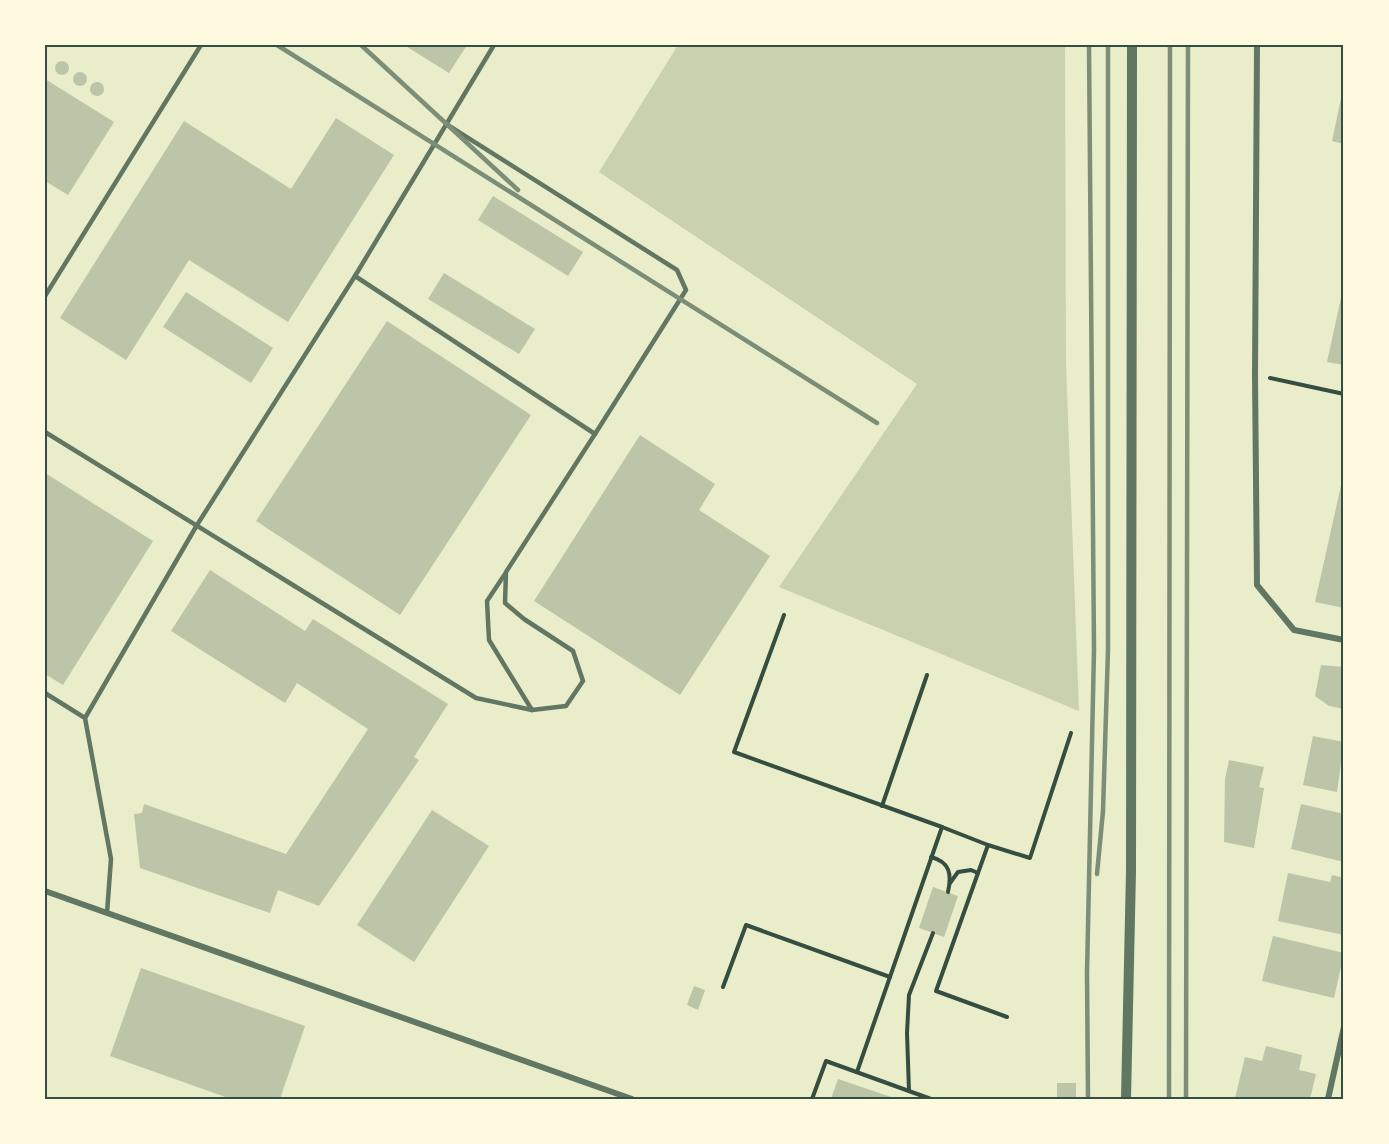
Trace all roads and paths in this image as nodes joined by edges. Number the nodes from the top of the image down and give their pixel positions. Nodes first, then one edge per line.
1 (201, 45) edge
2 (494, 45) edge
3 (1132, 45) edge
4 (1257, 45) edge
5 (446, 124) junction
6 (355, 276) junction
7 (45, 296) edge
8 (1255, 375) junction
9 (1344, 394) edge
10 (45, 432) edge
11 (595, 434) junction
12 (197, 525) junction
13 (506, 572) junction
14 (784, 615) dead end
15 (1344, 640) edge
16 (927, 675) dead end
17 (45, 693) edge
18 (532, 710) junction
19 (85, 718) junction
20 (1071, 733) dead end
21 (882, 806) junction
22 (942, 827) junction
23 (988, 845) junction
24 (931, 856) junction
25 (978, 873) junction
26 (950, 883) junction
27 (45, 891) edge
28 (948, 892) dead end
29 (107, 913) junction
30 (933, 933) dead end
31 (890, 977) junction
32 (723, 987) dead end
33 (1007, 1017) dead end
34 (1344, 1027) edge
35 (857, 1072) junction
36 (909, 1090) junction
37 (632, 1099) edge
38 (812, 1099) edge
39 (931, 1099) edge
40 (1126, 1099) edge
41 (1328, 1099) edge

1 - 7 lane
2 - 5 lane
3 - 40 street
4 - 8 street
5 - 6 lane
5 - 11 lane
6 - 11 lane
6 - 12 lane
8 - 9 path
8 - 15 street
10 - 12 lane
11 - 13 lane
12 - 18 lane
12 - 19 lane
13 - 18 lane
13 - 18 lane
14 - 21 path
16 - 21 path
17 - 19 lane
19 - 29 lane
20 - 23 path
21 - 22 path
22 - 23 path
22 - 24 path
23 - 25 path
24 - 26 path
24 - 31 path
25 - 26 path
25 - 33 path
26 - 28 path
27 - 29 street
29 - 37 street
30 - 36 path
31 - 32 path
31 - 35 path
34 - 41 street
35 - 36 path
35 - 38 path
36 - 39 path

